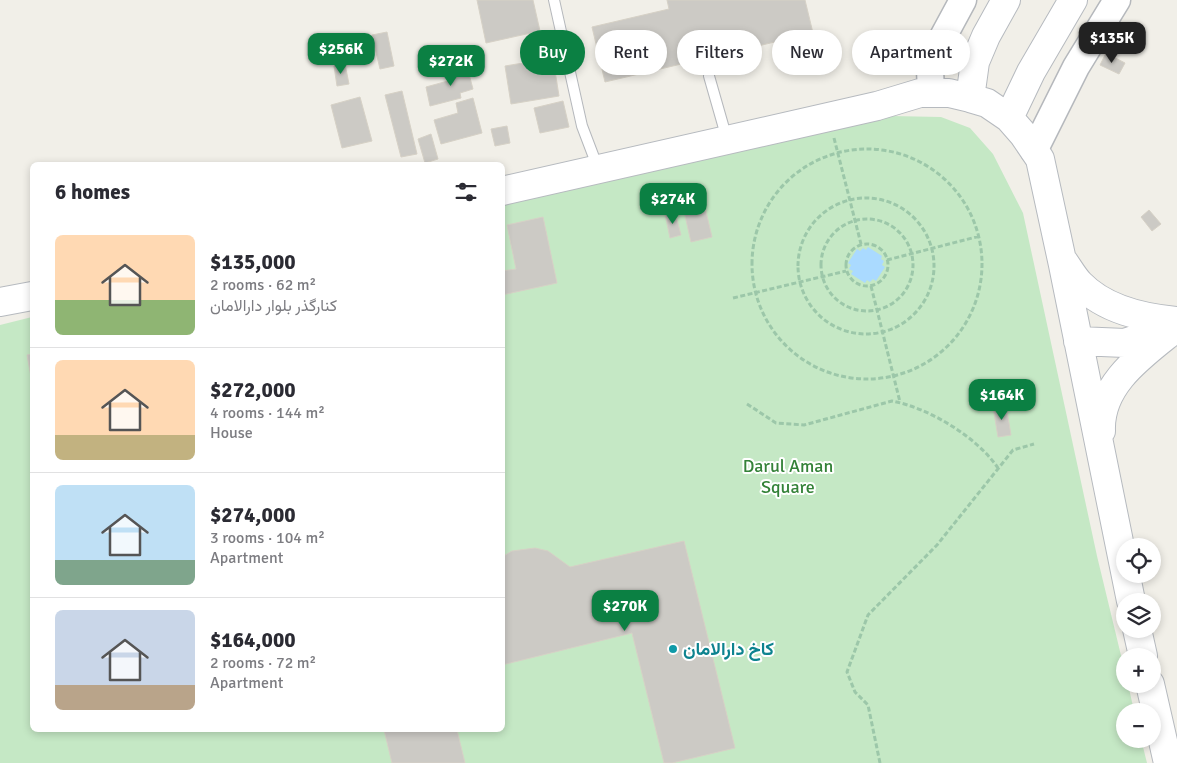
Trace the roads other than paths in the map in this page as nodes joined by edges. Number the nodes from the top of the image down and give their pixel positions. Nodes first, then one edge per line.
1 (554, 0) edge
2 (963, 0) edge
3 (1006, 0) edge
4 (1073, 0) edge
5 (1117, 0) edge
6 (709, 76) dead end
7 (931, 93) junction
8 (970, 98) junction
9 (1009, 118) junction
10 (727, 140) junction
11 (1034, 151) junction
12 (598, 169) junction
13 (505, 190) edge
14 (1062, 258) junction
15 (30, 296) edge
16 (0, 302) edge
17 (1177, 324) edge
18 (1078, 341) junction
19 (1103, 465) junction
20 (1128, 593) edge
21 (1152, 693) edge
22 (1168, 763) edge

1 - 12 lane
2 - 7 street
3 - 8 main road
4 - 9 main road
5 - 11 street
6 - 10 lane
7 - 8 main road
7 - 10 main road
8 - 9 main road
9 - 11 main road
10 - 12 main road
11 - 14 main road
12 - 13 main road
14 - 17 main road
14 - 18 main road
15 - 16 main road
17 - 18 main road
17 - 19 main road
18 - 19 main road
19 - 20 main road
21 - 22 main road

